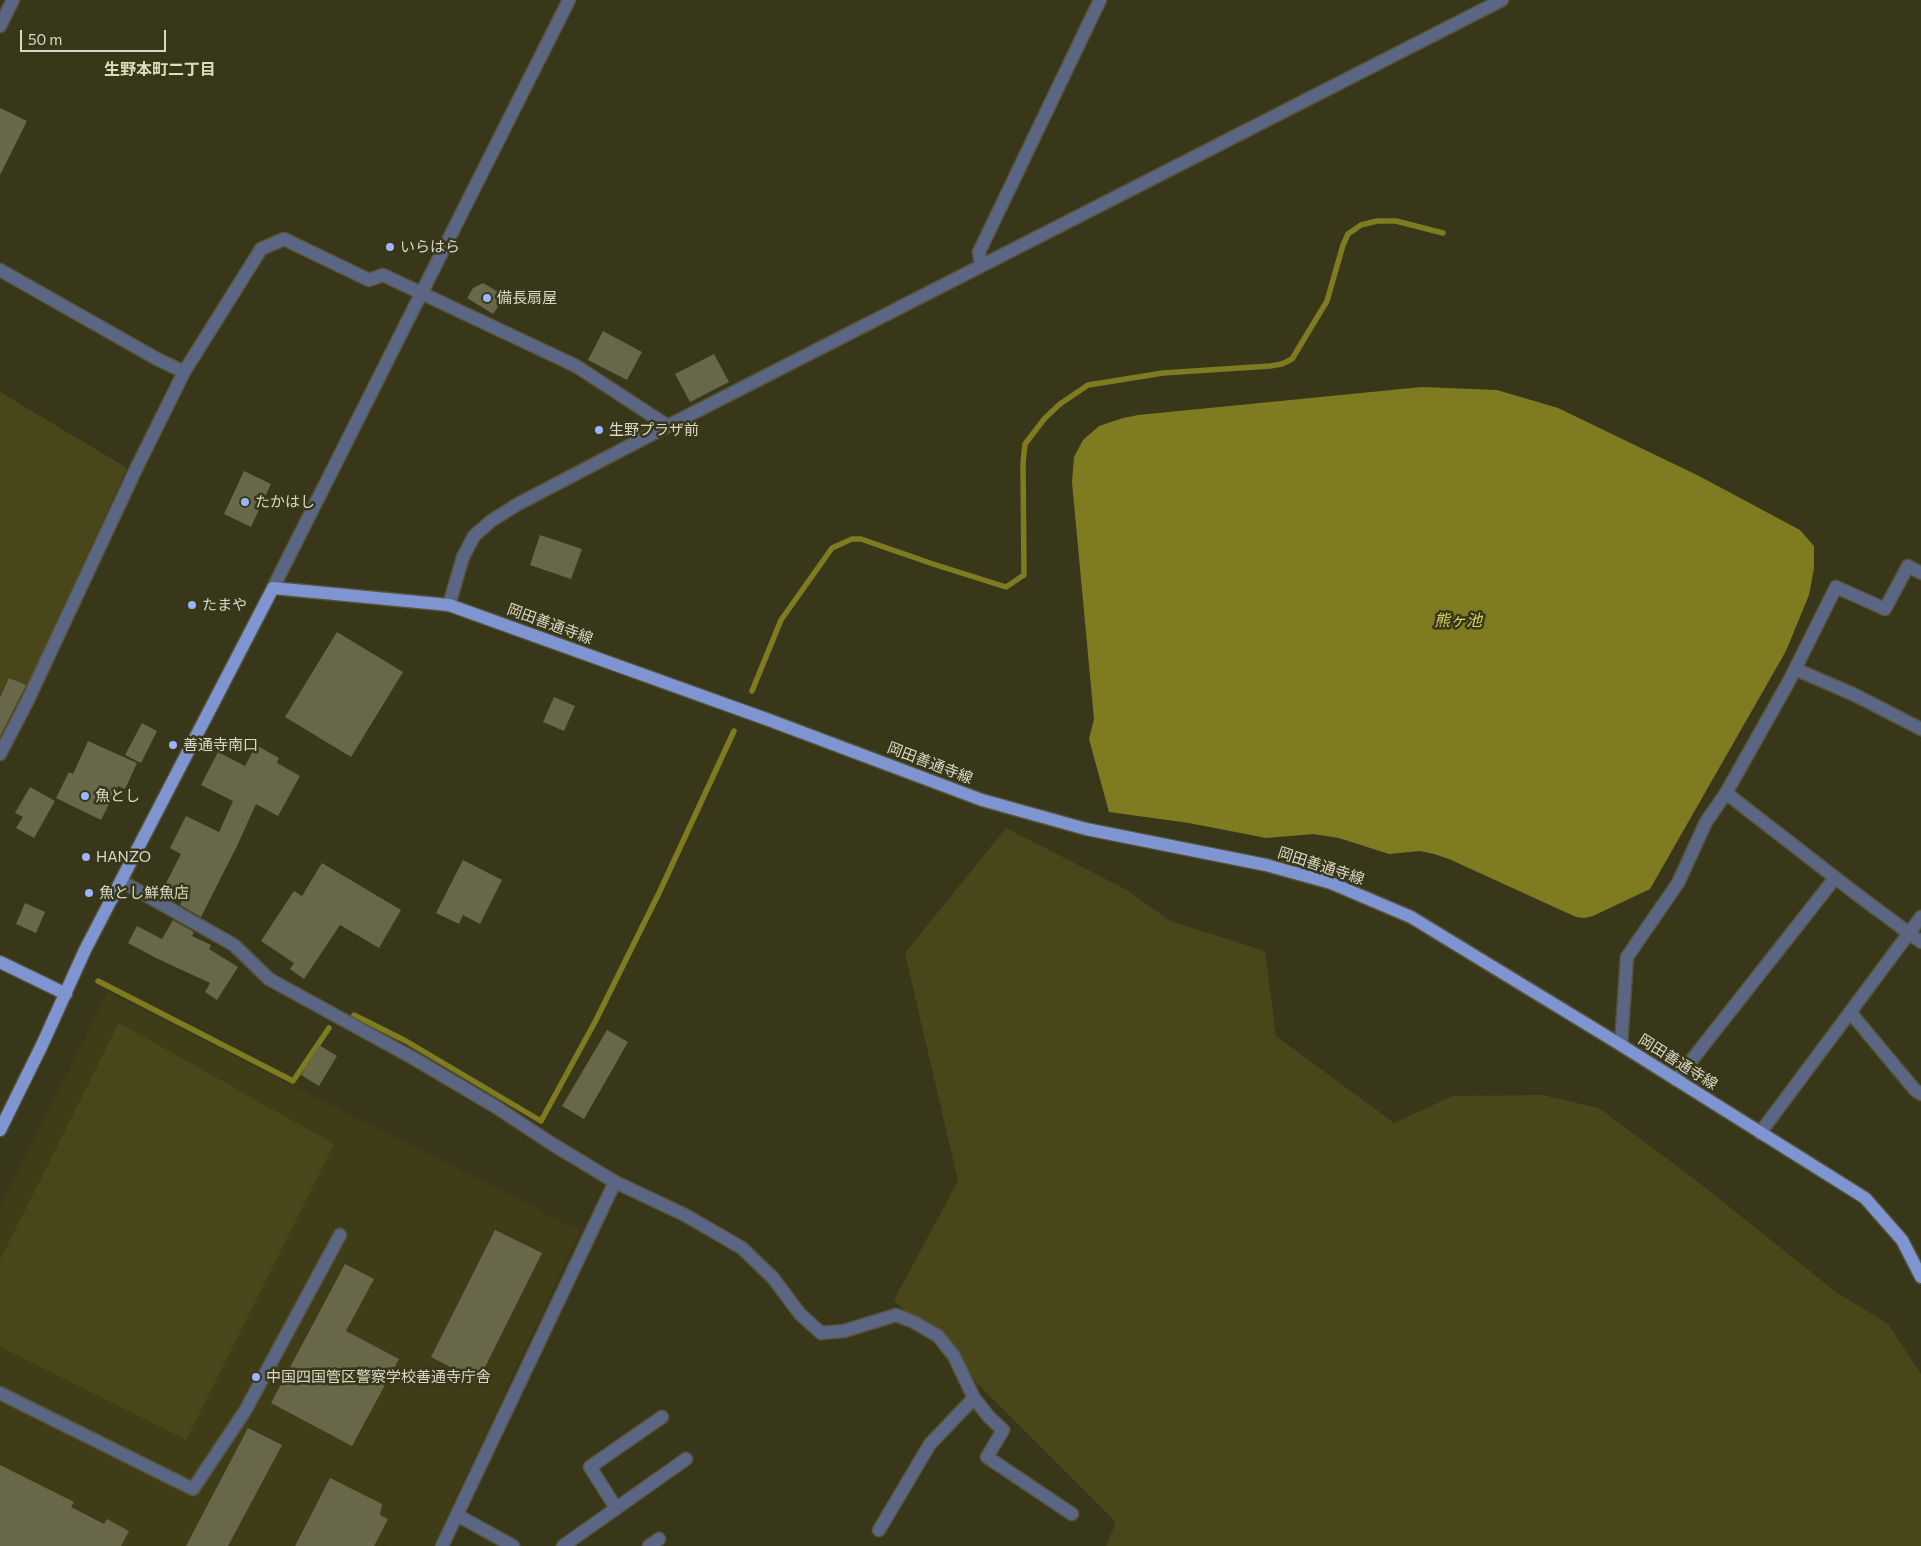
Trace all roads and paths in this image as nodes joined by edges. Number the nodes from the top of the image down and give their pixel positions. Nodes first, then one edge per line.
1 (13, 0) edge
2 (569, 0) edge
3 (1100, 0) edge
4 (1502, 0) edge
5 (0, 26) edge
6 (981, 266) junction
7 (0, 270) edge
8 (421, 294) junction
9 (184, 372) junction
10 (668, 426) junction
11 (1921, 572) edge
12 (273, 588) junction
13 (449, 605) junction
14 (1795, 670) junction
15 (1921, 729) edge
16 (0, 754) edge
17 (1726, 793) junction
18 (1835, 878) junction
19 (122, 881) junction
20 (1921, 916) edge
21 (1909, 933) junction
22 (1921, 942) edge
23 (0, 962) edge
24 (66, 994) junction
25 (1850, 1012) junction
26 (1621, 1045) junction
27 (1676, 1080) junction
28 (1921, 1094) edge
29 (0, 1130) edge
30 (1760, 1133) junction
31 (615, 1182) junction
32 (340, 1235) dead end
33 (1921, 1277) edge
34 (0, 1393) edge
35 (974, 1398) junction
36 (662, 1418) dead end
37 (686, 1459) dead end
38 (616, 1508) junction
39 (1072, 1514) dead end
40 (457, 1515) junction
41 (879, 1530) dead end
42 (495, 1542) edge
43 (442, 1546) edge
44 (513, 1546) edge
45 (563, 1546) edge

1 - 5 street
2 - 8 street
3 - 6 street
4 - 6 street
6 - 10 street
7 - 9 street
8 - 9 street
8 - 10 street
8 - 12 street
9 - 16 street
10 - 13 street
11 - 14 street
12 - 13 main road, 岡田善通寺線
12 - 19 main road
13 - 26 main road, 岡田善通寺線
14 - 15 street
14 - 17 street
17 - 18 street
17 - 26 street
18 - 21 street
18 - 27 street
19 - 24 main road
19 - 31 street
20 - 21 street
21 - 22 street
21 - 25 street
23 - 24 main road
24 - 29 main road
25 - 28 street
25 - 30 street
26 - 27 main road, 岡田善通寺線
27 - 30 main road, 岡田善通寺線
30 - 33 main road, 岡田善通寺線
31 - 35 street
31 - 40 street
32 - 34 street
35 - 39 street
35 - 41 street
36 - 38 street
37 - 38 street
38 - 45 street
40 - 42 street
40 - 43 street
42 - 44 street

